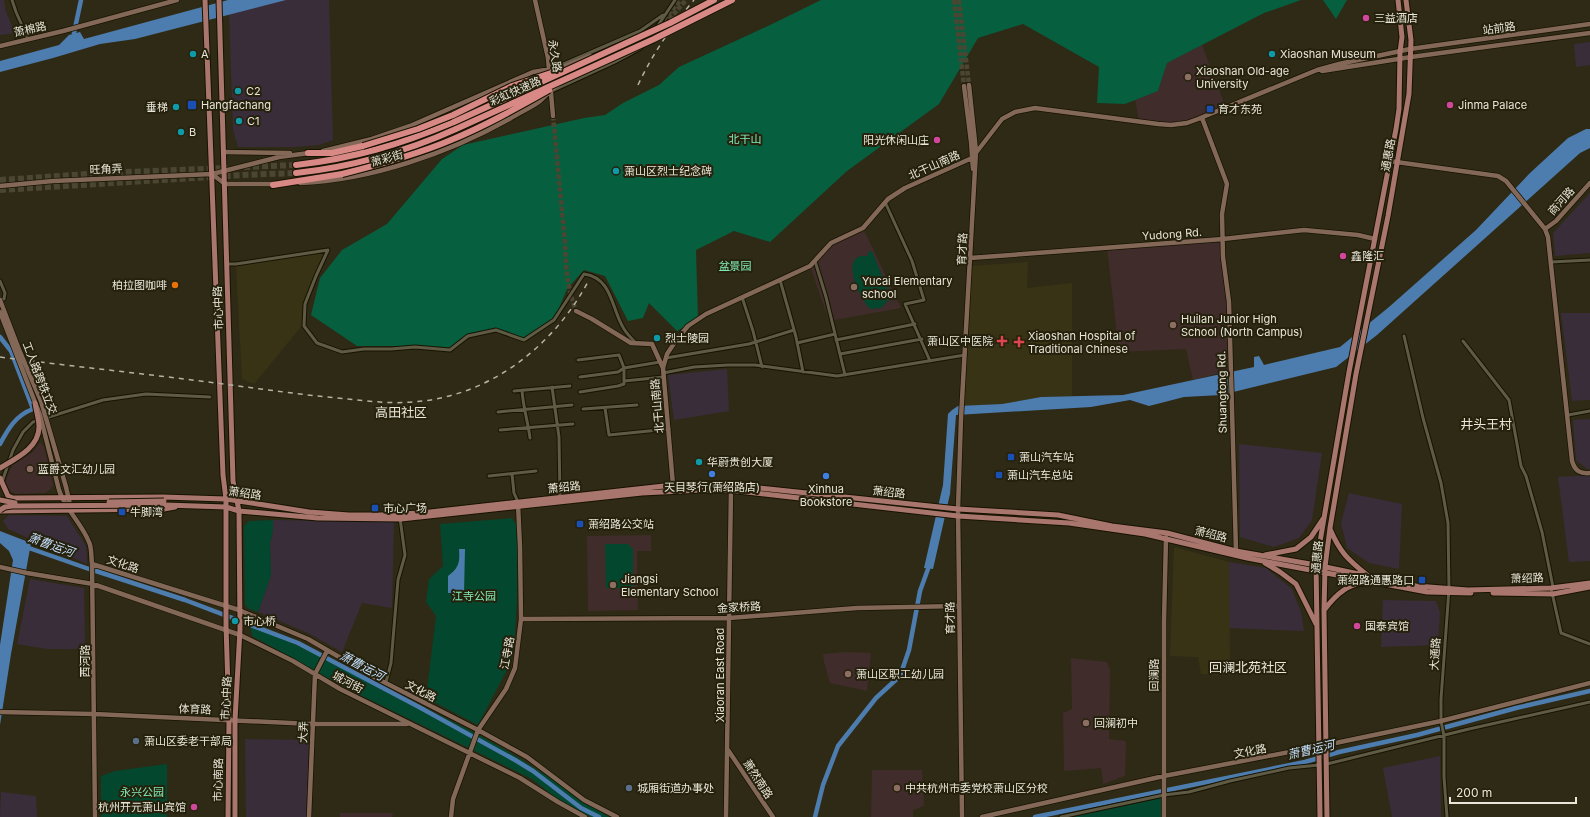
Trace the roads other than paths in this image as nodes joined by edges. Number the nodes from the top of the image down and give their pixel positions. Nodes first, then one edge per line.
1 (12, 0) edge
2 (178, 0) edge
3 (220, 0) edge
4 (534, 0) edge
5 (675, 0) edge
6 (714, 0) edge
7 (732, 0) edge
8 (1397, 0) edge
9 (1406, 0) edge
10 (1410, 0) edge
11 (206, 1) edge
12 (668, 12) junction
13 (1407, 14) junction
14 (1590, 24) edge
15 (1590, 33) edge
16 (637, 36) dead end
17 (28, 39) junction
18 (640, 43) dead end
19 (0, 46) edge
20 (1410, 50) junction
21 (1400, 52) junction
22 (1410, 57) junction
23 (1400, 59) junction
24 (587, 60) junction
25 (590, 68) junction
26 (549, 70) junction
27 (1308, 74) junction
28 (551, 91) junction
29 (552, 116) tunnel mouth
30 (1202, 118) junction
31 (224, 152) junction
32 (976, 152) junction
33 (308, 153) junction
34 (972, 158) junction
35 (1390, 161) junction
36 (1397, 162) junction
37 (296, 165) tunnel mouth
38 (224, 172) junction
39 (296, 173) tunnel mouth
40 (212, 174) junction
41 (1590, 183) edge
42 (225, 184) junction
43 (273, 185) junction
44 (0, 186) edge
45 (974, 195) junction
46 (885, 202) junction
47 (1545, 229) junction
48 (1223, 239) junction
49 (1375, 239) junction
50 (970, 258) junction
51 (815, 260) junction
52 (1590, 260) edge
53 (1551, 262) junction
54 (227, 264) junction
55 (780, 280) junction
56 (0, 281) edge
57 (742, 297) junction
58 (0, 300) edge
59 (576, 311) dead end
60 (0, 312) edge
61 (914, 324) junction
62 (794, 330) junction
63 (835, 334) junction
64 (1404, 336) dead end
65 (922, 339) junction
66 (836, 340) junction
67 (756, 341) junction
68 (1463, 341) dead end
69 (636, 343) junction
70 (797, 343) junction
71 (840, 354) junction
72 (965, 355) junction
73 (666, 358) junction
74 (578, 360) dead end
75 (930, 361) junction
76 (660, 362) junction
77 (762, 366) junction
78 (624, 368) junction
79 (663, 372) junction
80 (802, 372) junction
81 (845, 375) junction
82 (580, 377) dead end
83 (624, 381) junction
84 (570, 386) dead end
85 (552, 387) junction
86 (514, 390) dead end
87 (522, 390) junction
88 (580, 392) dead end
89 (210, 397) dead end
90 (35, 402) junction
91 (572, 405) dead end
92 (637, 405) dead end
93 (555, 407) junction
94 (605, 408) junction
95 (583, 409) dead end
96 (524, 410) junction
97 (1590, 411) edge
98 (498, 412) dead end
99 (1568, 414) junction
100 (573, 424) dead end
101 (557, 425) junction
102 (529, 428) junction
103 (669, 428) junction
104 (500, 430) dead end
105 (530, 438) dead end
106 (0, 468) edge
107 (536, 471) dead end
108 (1590, 473) edge
109 (512, 474) junction
110 (489, 476) dead end
111 (1, 480) edge
112 (673, 485) junction
113 (731, 488) junction
114 (62, 498) junction
115 (69, 498) junction
116 (181, 498) junction
117 (560, 498) junction
118 (226, 499) junction
119 (0, 500) edge
120 (238, 502) junction
121 (164, 503) junction
122 (518, 504) junction
123 (182, 506) junction
124 (226, 507) junction
125 (958, 509) junction
126 (0, 510) edge
127 (11, 510) junction
128 (71, 510) junction
129 (239, 511) junction
130 (0, 516) edge
131 (400, 516) junction
132 (958, 516) junction
133 (1325, 517) junction
134 (1330, 528) junction
135 (1167, 533) junction
136 (1166, 540) junction
137 (1236, 551) junction
138 (1261, 558) junction
139 (92, 564) junction
140 (1316, 565) junction
141 (0, 566) edge
142 (1325, 567) junction
143 (1316, 572) junction
144 (1325, 574) junction
145 (1369, 579) junction
146 (1590, 583) edge
147 (94, 584) junction
148 (1590, 587) edge
149 (1552, 588) junction
150 (1448, 591) junction
151 (1553, 594) junction
152 (959, 606) junction
153 (226, 608) junction
154 (1324, 610) junction
155 (239, 612) junction
156 (729, 618) junction
157 (521, 619) junction
158 (1317, 626) junction
159 (226, 628) junction
160 (240, 635) junction
161 (1590, 644) edge
162 (327, 651) junction
163 (315, 674) junction
164 (386, 682) junction
165 (1590, 683) edge
166 (1590, 702) edge
167 (3, 712) edge
168 (94, 714) junction
169 (229, 719) junction
170 (235, 720) junction
171 (1441, 721) junction
172 (312, 724) junction
173 (409, 724) junction
174 (478, 730) junction
175 (1444, 736) junction
176 (1326, 746) junction
177 (1319, 747) junction
178 (728, 750) junction
179 (470, 752) junction
180 (1319, 763) junction
181 (1327, 763) junction
182 (1164, 776) junction
183 (1164, 795) junction
184 (95, 817) edge
185 (228, 817) edge
186 (235, 817) edge
187 (309, 817) edge
188 (451, 817) edge
189 (585, 817) edge
190 (617, 817) edge
191 (726, 817) edge
192 (773, 817) edge
193 (962, 817) edge
194 (982, 817) edge
195 (1061, 817) edge
196 (1164, 817) edge
197 (1320, 817) edge
198 (1327, 817) edge
199 (1447, 817) edge

1 - 17 street
2 - 17 street, 萧棉路
3 - 31 main road, 市心中路
4 - 26 street, 永久路
5 - 12 street
6 - 24 highway, 彩虹快速路, bridge
7 - 25 highway, 彩虹快速路, bridge
8 - 21 main road, 通惠路
9 - 13 main road, 通惠路
10 - 13 main road
11 - 40 main road, 市心中路
12 - 26 street
12 - 28 street
13 - 20 main road, 通惠路
14 - 20 street, 站前路
15 - 22 street
16 - 26 street, 萧彩街
17 - 19 street, 萧棉路
18 - 28 street, 萧彩街
20 - 21 street, 北干山南路
20 - 22 main road, 通惠路
21 - 23 main road, 通惠路
21 - 27 street, 北干山南路
22 - 23 street
22 - 36 main road, 通惠路
23 - 27 street
23 - 35 main road, 通惠路
24 - 33 highway, bridge
24 - 37 highway, 彩虹快速路, bridge
25 - 39 highway, 彩虹快速路, bridge
25 - 43 highway, bridge
26 - 28 street, 永久路
26 - 33 street, 萧彩街
27 - 30 street, 北干山南路
28 - 29 street, 永久路
28 - 43 street, 萧彩街
30 - 32 street, 北干山南路
30 - 48 street, Shuangtong Rd.
31 - 33 street, 萧彩街
31 - 38 main road, 市心中路
32 - 34 street, 北干山南路
32 - 34 street, 育才路
32 - 45 street, 育才路
33 - 38 street, 萧彩街
34 - 45 street, 育才路
34 - 46 street, 北干山南路
35 - 36 street
35 - 49 main road, 通惠路
36 - 47 street
36 - 134 main road, 通惠路
38 - 40 street, 萧彩街
38 - 42 main road, 市心中路
40 - 42 street
40 - 44 street, 旺角弄
40 - 118 main road, 市心中路
41 - 47 street, 商河路
42 - 43 street, 萧彩街
42 - 54 main road, 市心中路
45 - 50 street, 育才路
46 - 51 street, 北干山南路
46 - 61 street
47 - 53 street
48 - 49 street, Yudong Rd.
48 - 50 street, Yudong Rd.
48 - 137 street, Shuangtong Rd.
49 - 133 main road, 通惠路
50 - 72 street, 育才路
51 - 55 street, 北干山南路
51 - 63 street
52 - 53 street
53 - 99 street
54 - 69 street
54 - 120 main road, 市心中路
55 - 57 street, 北干山南路
55 - 62 street
56 - 58 street
57 - 67 street
57 - 73 street, 北干山南路
58 - 115 street, 工人路跨铁立交, bridge
59 - 69 street
60 - 90 street, 工人路跨铁立交, bridge
61 - 65 street
61 - 66 street
62 - 67 street
62 - 70 street
63 - 66 street
63 - 70 street
64 - 150 street, 大通路
65 - 71 street
65 - 75 street
66 - 71 street
67 - 73 street
67 - 77 street
68 - 149 street
69 - 76 street
70 - 80 street
71 - 81 street
72 - 75 street
72 - 125 street, 育才路
73 - 79 street, 北干山南路
74 - 78 street
75 - 81 street
76 - 78 street
76 - 79 street
77 - 79 street
77 - 80 street
78 - 82 street
78 - 83 street
79 - 83 street
79 - 103 street, 北干山南路
80 - 81 street
83 - 88 street
84 - 85 street
85 - 87 street
85 - 93 street
86 - 87 street
87 - 96 street
89 - 111 street
90 - 106 main road, bridge
90 - 114 street, 工人路跨铁立交, bridge
91 - 93 street
92 - 94 street
93 - 96 street
93 - 101 street
94 - 95 street
94 - 103 street
96 - 98 street
96 - 102 street
97 - 99 street
99 - 108 street
100 - 101 street
101 - 102 street
101 - 117 street
102 - 104 street
102 - 105 street
103 - 112 street, 北干山南路
107 - 109 street
109 - 110 street
109 - 122 street
111 - 114 main road
112 - 113 main road, 萧绍路
112 - 117 main road, 萧绍路
113 - 122 main road
113 - 125 main road, 萧绍路
113 - 132 main road
113 - 156 street, Xiaoran East Road
114 - 115 main road
114 - 128 street, 工人路跨铁立交
115 - 116 main road
115 - 128 street, 工人路跨铁立交
116 - 118 main road, 萧绍路
116 - 121 main road
117 - 122 main road, 萧绍路
118 - 120 main road, 萧绍路
118 - 124 main road, 市心中路
119 - 121 main road, bridge
120 - 129 main road, 市心中路
120 - 131 main road, 萧绍路
121 - 123 main road
121 - 126 main road, bridge
122 - 131 main road, 萧绍路
122 - 157 street, 江寺路
123 - 124 main road, 萧绍路
123 - 128 main road
124 - 129 main road, 萧绍路
124 - 153 main road, 市心中路
125 - 132 street, 育才路
125 - 135 main road, 萧绍路
126 - 127 main road
127 - 128 main road
127 - 130 main road
128 - 139 street, 西河路
129 - 131 main road, 萧绍路
129 - 155 main road, 市心中路
131 - 164 street
132 - 136 main road
132 - 152 street, 育才路
133 - 138 main road
133 - 140 main road, 通惠路
134 - 142 main road, 通惠路
134 - 145 main road
135 - 136 street, 回澜路
135 - 137 main road, 萧绍路
136 - 138 main road
136 - 182 street, 回澜路
137 - 138 main road, 萧绍路
138 - 140 main road, 萧绍路
138 - 143 main road
138 - 158 main road
139 - 147 street, 西河路
139 - 153 street, 文化路
140 - 142 main road, 萧绍路
140 - 143 main road, 通惠路
141 - 147 street, 城河街
142 - 144 main road, 通惠路
142 - 145 main road, 萧绍路
143 - 144 main road
143 - 158 main road, 通惠路
144 - 145 main road
144 - 154 main road, 通惠路
145 - 150 main road
145 - 154 main road
146 - 149 main road, 萧绍路
147 - 159 street, 城河街
147 - 168 street, 西河路
148 - 151 main road
149 - 150 main road, 萧绍路
149 - 151 street
150 - 151 main road
150 - 171 street, 大通路
151 - 161 street
152 - 156 street, 金家桥路
152 - 193 street, 育才路
153 - 155 street, 文化路
153 - 159 main road
154 - 176 main road, 通惠路
155 - 160 main road, 市心中路
155 - 162 street, 文化路
156 - 157 street, 金家桥路
156 - 178 street, Xiaoran East Road
157 - 174 street, 江寺路
158 - 177 main road, 通惠路
159 - 160 street, 城河街
159 - 169 main road, 市心中路
160 - 163 street, 城河街
160 - 170 main road, 市心中路
162 - 163 street, 大弄
162 - 164 street, 文化路
163 - 172 street, 大弄
163 - 173 street, 城河街
164 - 174 street, 文化路
165 - 171 street, 文化路
166 - 175 street
167 - 168 street, 体育路
168 - 169 street, 体育路
168 - 184 street, 西河路
169 - 170 street, 体育路
169 - 185 main road, 市心南路
170 - 172 street, 体育路
170 - 186 main road, 市心中路
171 - 175 street, 大通路
171 - 176 street, 文化路
172 - 173 street, 体育路
172 - 187 street, 大弄
173 - 179 street, 城河街
174 - 179 street, 江寺路
174 - 190 street, 文化路
175 - 181 street
175 - 199 street
176 - 177 street, 文化路
176 - 181 main road, 通惠路
177 - 180 main road, 通惠路
177 - 182 street, 文化路
178 - 191 street, Xiaoran East Road
178 - 192 street, 萧然南路
179 - 188 street, 江寺路
179 - 189 street, 城河街
180 - 183 street
180 - 197 main road, 通惠路
181 - 198 main road
182 - 183 street, 回澜路
182 - 194 street, 文化路
183 - 195 street
183 - 196 street, 回澜路

